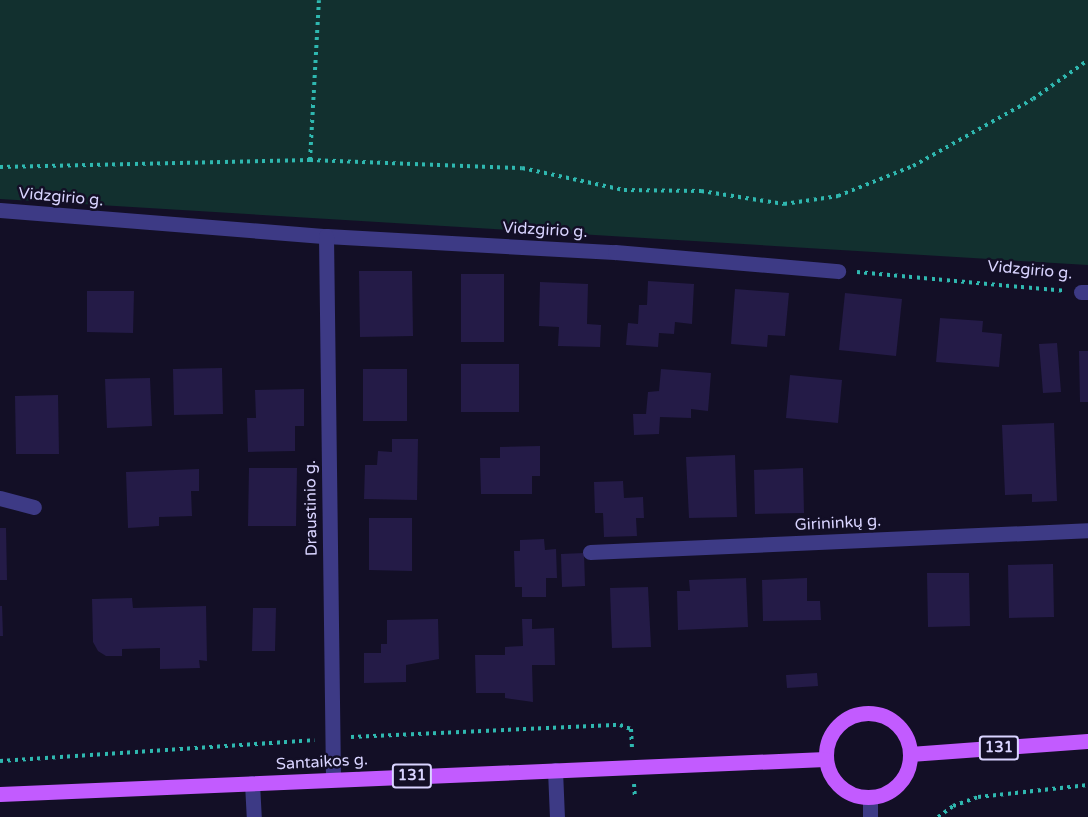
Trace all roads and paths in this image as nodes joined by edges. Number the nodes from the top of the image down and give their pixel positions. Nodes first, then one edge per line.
1 (319, 0) edge
2 (1088, 60) edge
3 (310, 160) junction
4 (0, 167) edge
5 (0, 210) edge
6 (326, 236) junction
7 (838, 271) joint
8 (1084, 292) edge
9 (0, 498) edge
10 (34, 507) dead end
11 (1088, 530) edge
12 (590, 552) dead end
13 (620, 725) dead end
14 (331, 738) junction
15 (1088, 741) edge
16 (910, 754) junction
17 (825, 759) junction
18 (0, 761) edge
19 (555, 770) junction
20 (333, 779) junction
21 (252, 783) junction
22 (1088, 784) edge
23 (0, 794) edge
24 (870, 798) junction
25 (254, 817) edge
26 (557, 817) edge
27 (870, 817) edge
28 (938, 817) edge

1 - 3 path
2 - 3 path
3 - 4 path
5 - 6 street, Vidzgirio g.
6 - 7 street, Vidzgirio g.
6 - 14 street, Draustinio g.
7 - 8 path, Vidzgirio g.
9 - 10 street
11 - 12 street, Girininkų g.
13 - 14 path
14 - 18 path
14 - 20 street, Draustinio g.
15 - 16 main road, 131
16 - 17 main road
16 - 24 main road
17 - 19 main road, Santaikos g. / 131
17 - 24 main road
19 - 20 main road, Santaikos g. / 131
19 - 26 street
20 - 21 main road, Santaikos g. / 131
21 - 23 main road, Santaikos g. / 131
21 - 25 street
22 - 28 path
24 - 27 street

